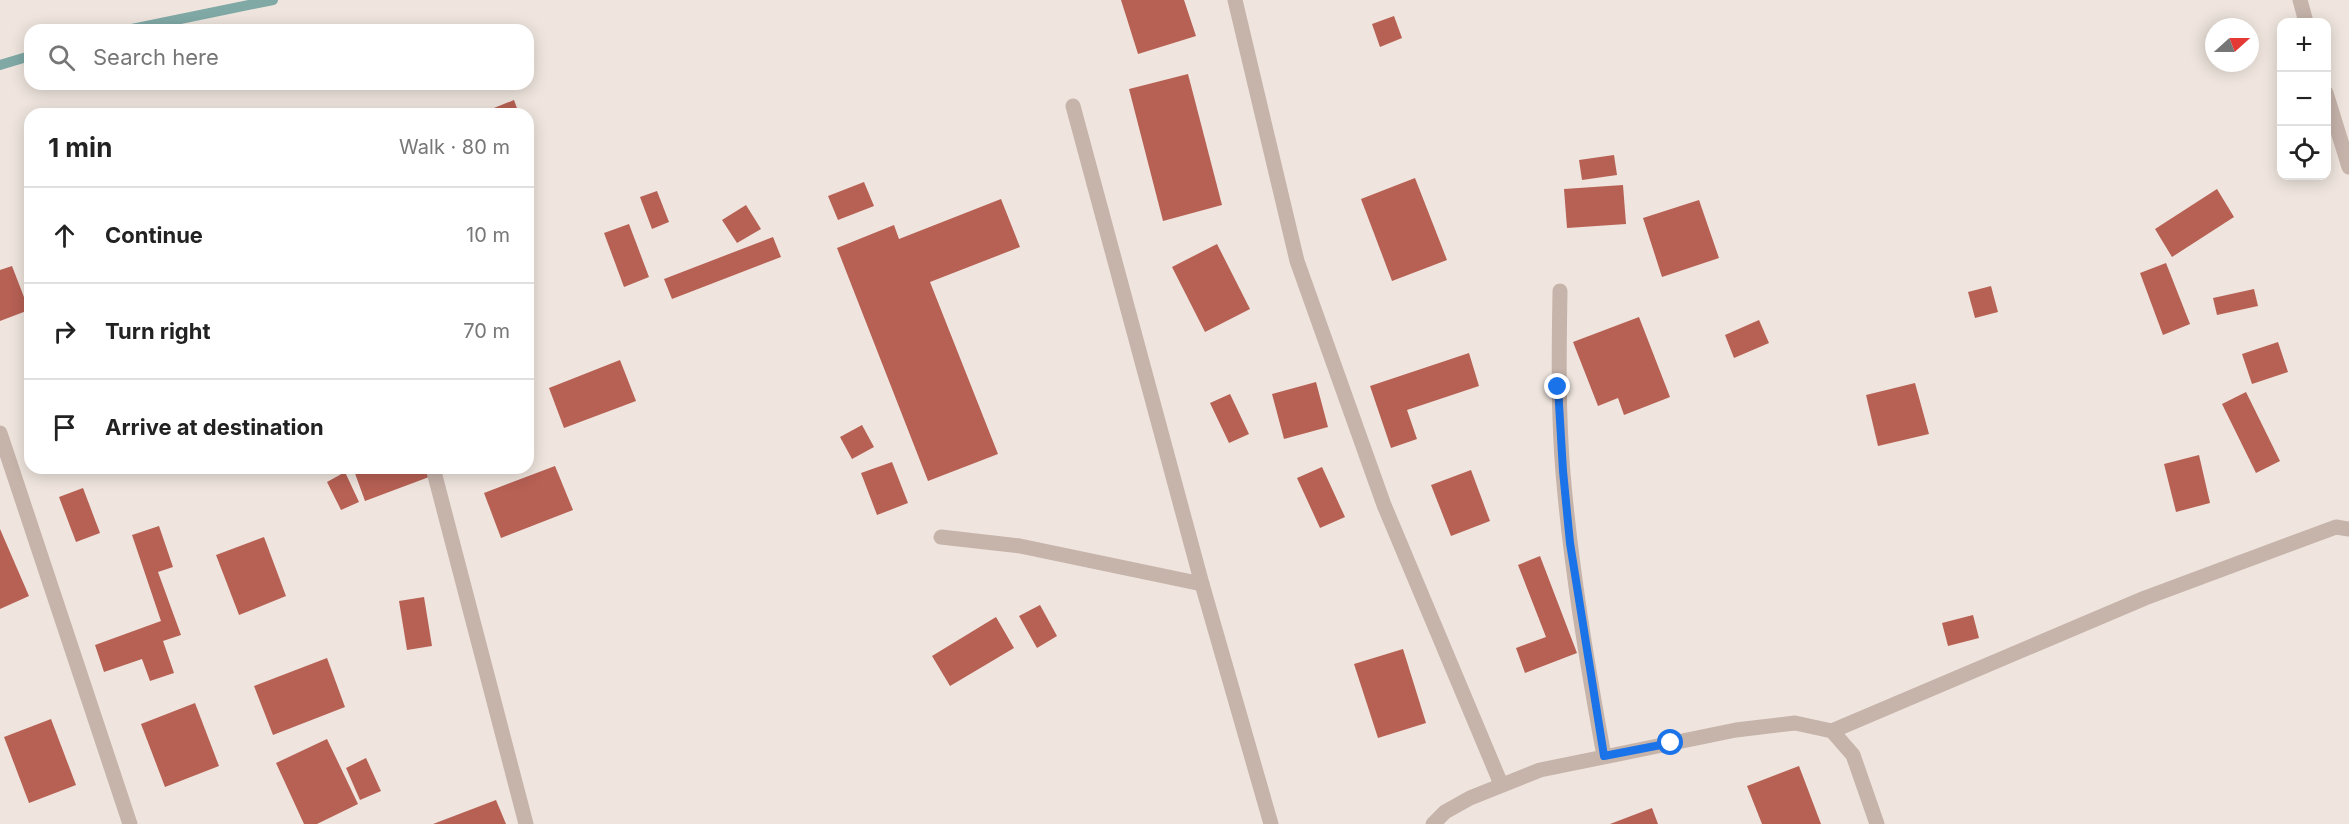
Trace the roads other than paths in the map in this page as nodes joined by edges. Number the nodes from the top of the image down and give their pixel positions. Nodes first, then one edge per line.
1 (1235, 0) edge
2 (2300, 0) edge
3 (2305, 18) edge
4 (1073, 106) dead end
5 (2331, 109) edge
6 (2349, 167) edge
7 (1560, 291) dead end
8 (0, 433) edge
9 (435, 474) edge
10 (2349, 529) edge
11 (941, 537) dead end
12 (1202, 584) junction
13 (1832, 731) junction
14 (1604, 756) junction
15 (1501, 784) junction
16 (130, 824) edge
17 (526, 824) edge
18 (1271, 824) edge
19 (1433, 824) edge
20 (1877, 824) edge

1 - 15 street
2 - 3 street
4 - 12 street
5 - 6 street
7 - 14 street
8 - 16 street
9 - 17 street
10 - 13 street
11 - 12 street
12 - 18 street
13 - 14 street
13 - 20 street
14 - 15 street
15 - 19 street

